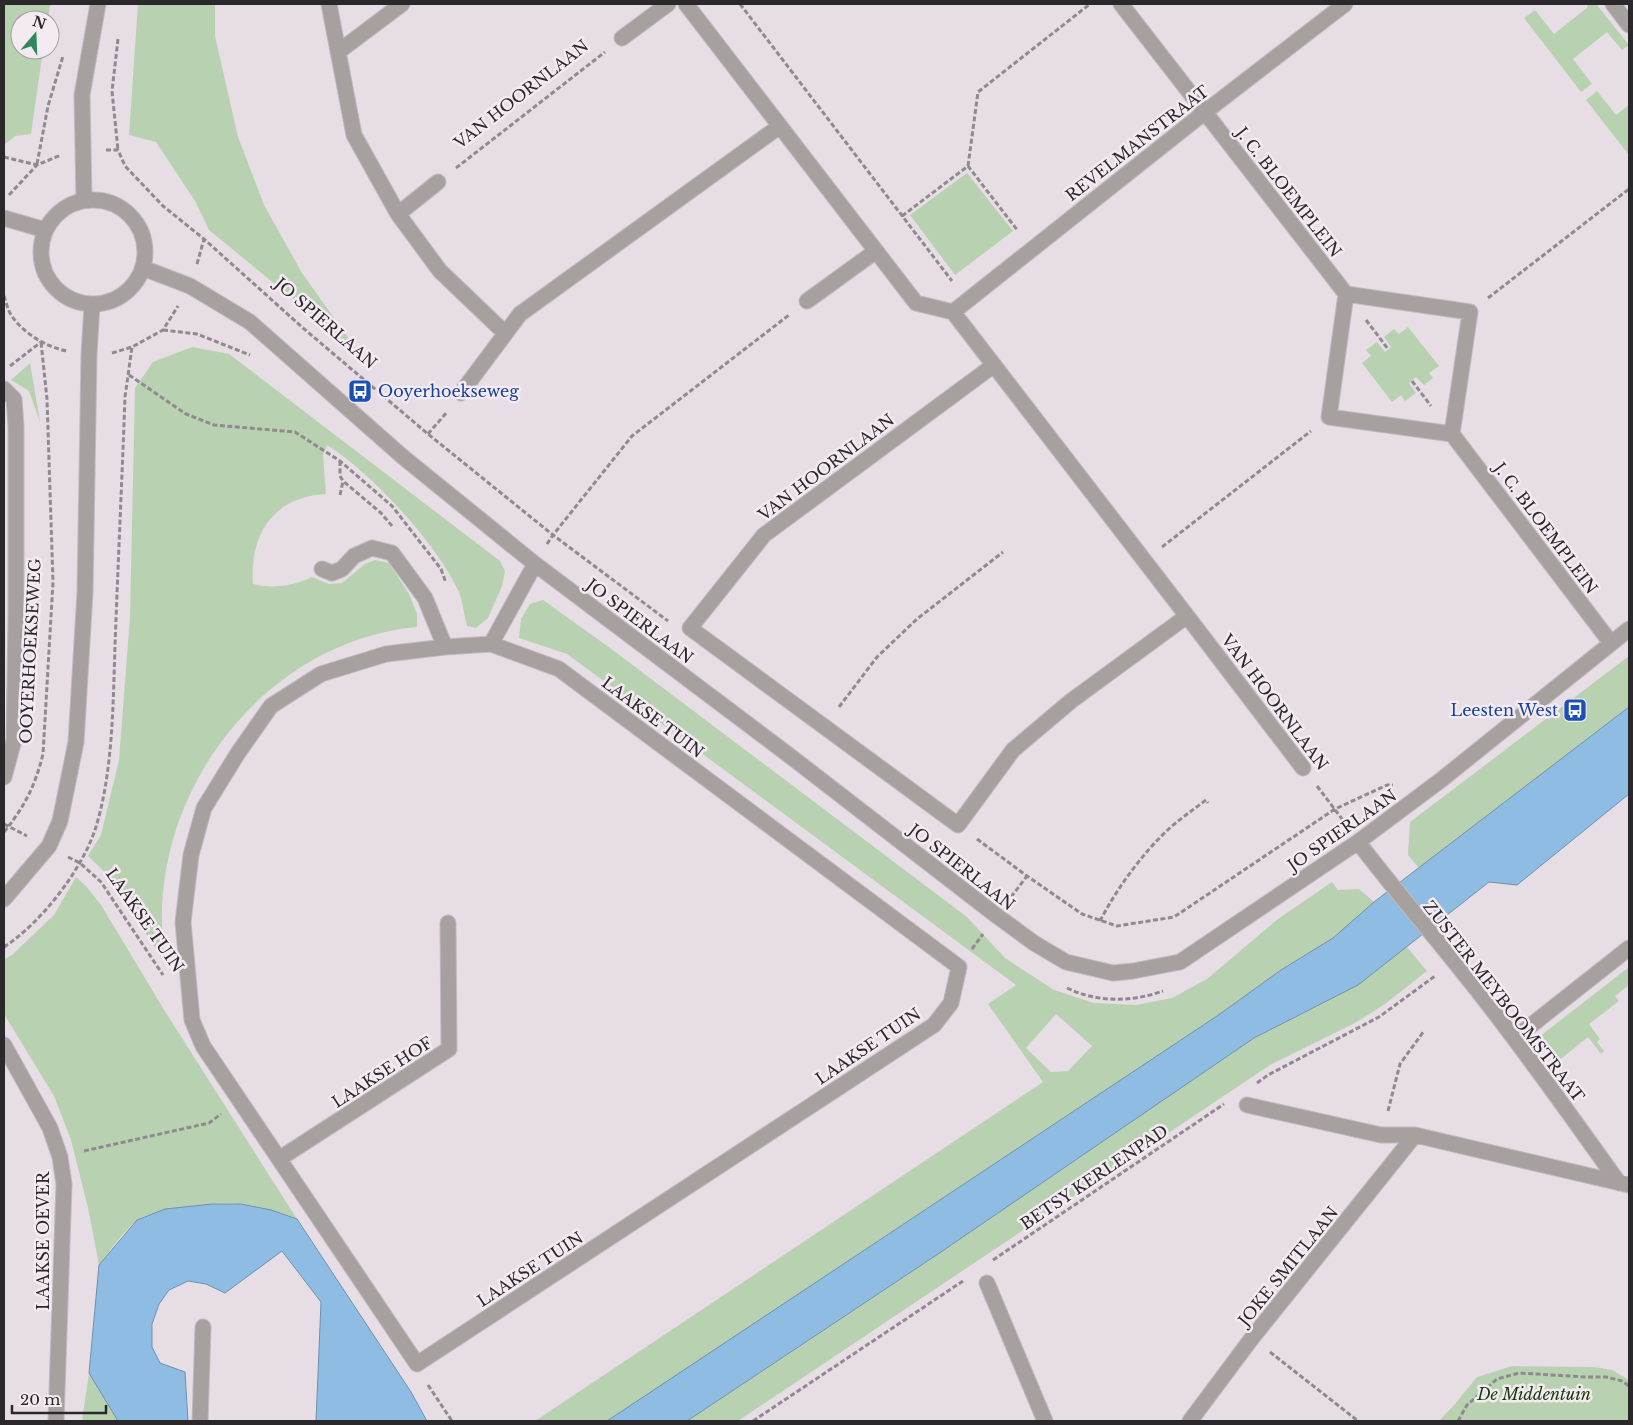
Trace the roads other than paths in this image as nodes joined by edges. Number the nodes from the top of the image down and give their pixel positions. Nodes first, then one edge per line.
1 (98, 4) edge
2 (329, 4) edge
3 (402, 4) edge
4 (668, 4) edge
5 (686, 4) edge
6 (1121, 4) edge
7 (1345, 4) edge
8 (1613, 4) edge
9 (1629, 25) edge
10 (622, 38) road end
11 (338, 52) junction
12 (1204, 112) junction
13 (780, 126) junction
14 (438, 182) road end
15 (84, 200) junction
16 (398, 214) junction
17 (4, 218) edge
18 (45, 230) junction
19 (876, 251) junction
20 (143, 268) junction
21 (1346, 294) junction
22 (807, 301) road end
23 (92, 305) junction
24 (953, 312) junction
25 (505, 333) junction
26 (994, 365) junction
27 (4, 389) edge
28 (461, 392) road end
29 (1452, 434) junction
30 (535, 564) junction
31 (322, 569) dead end
32 (1187, 616) junction
33 (1629, 629) edge
34 (1611, 643) junction
35 (491, 644) junction
36 (445, 647) junction
37 (1303, 768) road end
38 (4, 777) edge
39 (1358, 842) junction
40 (4, 899) edge
41 (448, 923) dead end
42 (1629, 948) edge
43 (1515, 1038) junction
44 (4, 1045) edge
45 (1247, 1105) dead end
46 (1415, 1134) junction
47 (280, 1159) junction
48 (1624, 1184) edge
49 (987, 1283) dead end
50 (203, 1327) dead end
51 (56, 1421) edge
52 (200, 1421) edge
53 (1045, 1421) edge
54 (1190, 1421) edge

1 - 15 street
2 - 11 street
3 - 11 street
4 - 10 street
5 - 13 street
6 - 12 street, J. C. BLOEMPLEIN
7 - 12 street, REVELMANSTRAAT
8 - 9 street
11 - 16 street
12 - 21 street, J. C. BLOEMPLEIN
12 - 24 street, REVELMANSTRAAT
13 - 19 street
13 - 25 street
14 - 16 street
15 - 18 street
15 - 20 street
16 - 25 street
17 - 18 street
18 - 23 street
19 - 22 street
19 - 24 street
20 - 23 street
20 - 30 street, JO SPIERLAAN
21 - 29 street
21 - 29 street
23 - 40 street
24 - 26 street, VAN HOORNLAAN
25 - 28 street
26 - 32 street, VAN HOORNLAAN
26 - 32 street, VAN HOORNLAAN
27 - 38 street
29 - 34 street, J. C. BLOEMPLEIN
30 - 35 street
30 - 39 street, JO SPIERLAAN
31 - 36 street
32 - 37 street, VAN HOORNLAAN
33 - 34 street, JO SPIERLAAN
34 - 39 street, JO SPIERLAAN
35 - 36 street, LAAKSE TUIN
35 - 47 street, LAAKSE TUIN
36 - 47 street, LAAKSE TUIN
39 - 43 street, ZUSTER MEYBOOMSTRAAT
41 - 47 street, LAAKSE HOF
42 - 43 street
43 - 48 street, ZUSTER MEYBOOMSTRAAT
44 - 51 street, LAAKSE OEVER
45 - 46 street
46 - 48 street
46 - 54 street, JOKE SMITLAAN
49 - 53 street
50 - 52 street

